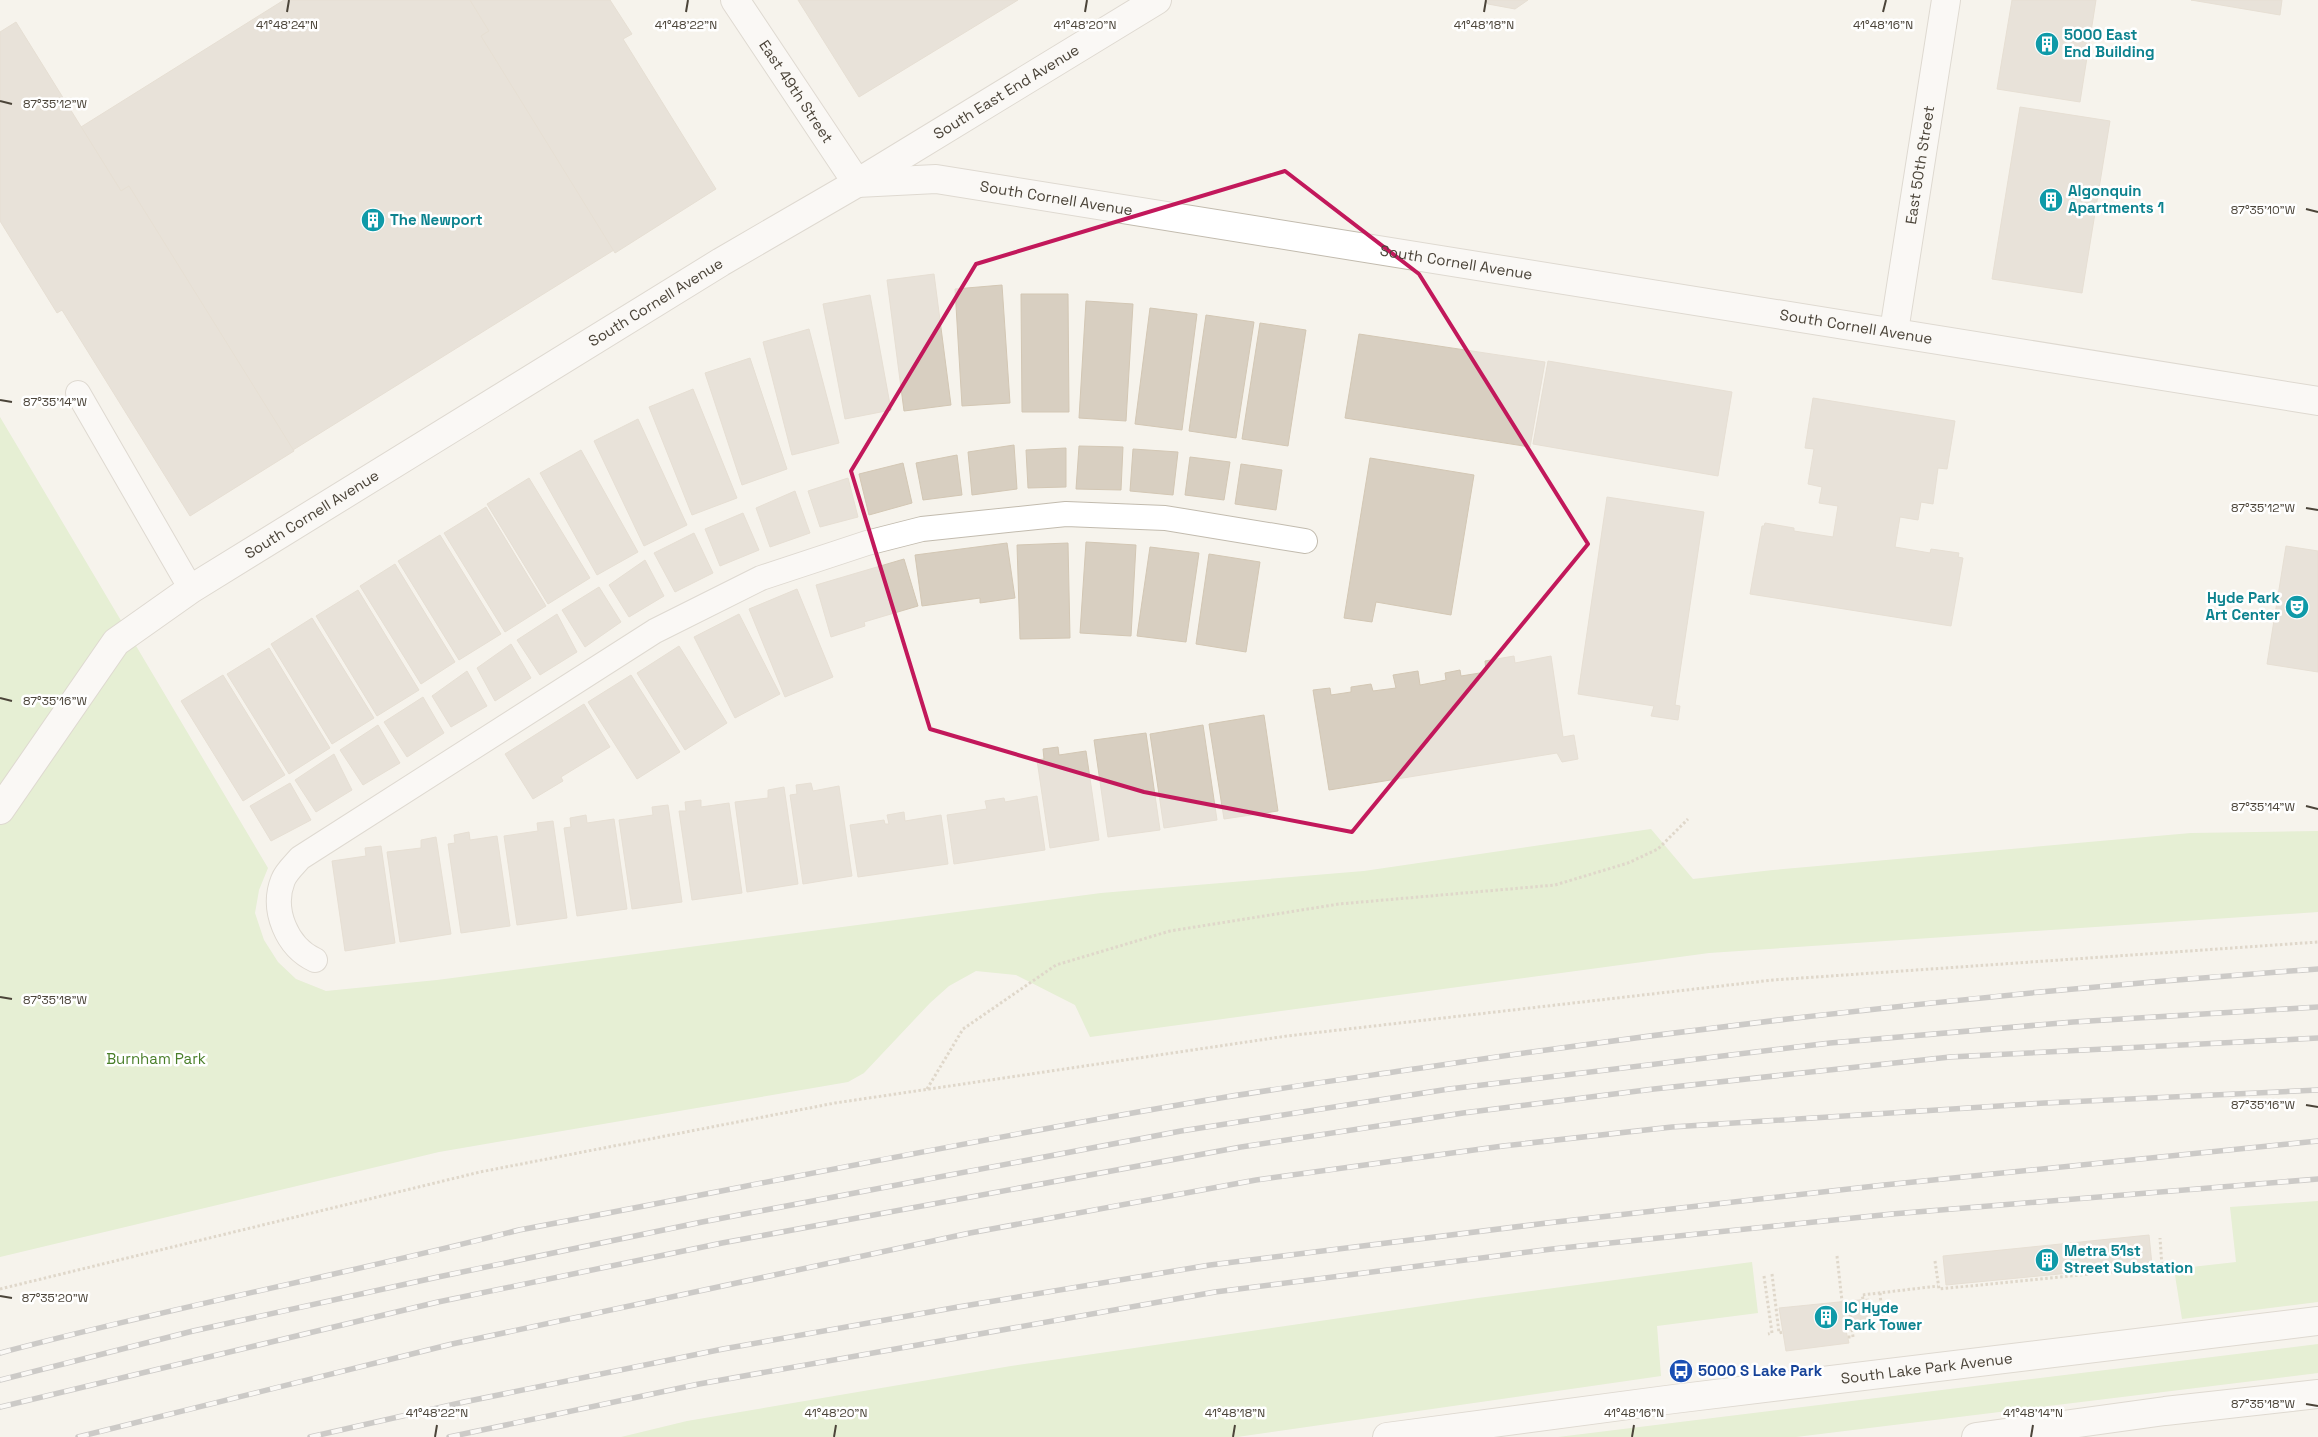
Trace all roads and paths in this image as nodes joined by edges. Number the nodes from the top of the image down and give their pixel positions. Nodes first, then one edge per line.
1 (735, 0) edge
2 (1157, 0) edge
3 (1946, 0) edge
4 (857, 183) junction
5 (1894, 331) junction
6 (78, 393) dead end
7 (2318, 401) edge
8 (1305, 541) dead end
9 (191, 589) junction
10 (0, 810) edge
11 (1688, 819) dead end
12 (2318, 942) edge
13 (315, 960) dead end
14 (927, 1090) junction
15 (2160, 1238) dead end
16 (1837, 1256) dead end
17 (1935, 1261) dead end
18 (1772, 1274) dead end
19 (1764, 1276) dead end
20 (1938, 1286) junction
21 (0, 1289) edge
22 (1880, 1293) junction
23 (1863, 1299) dead end
24 (1842, 1301) dead end
25 (1850, 1310) dead end
26 (2318, 1321) edge
27 (1883, 1327) dead end
28 (1783, 1332) dead end
29 (1768, 1334) dead end
30 (1848, 1337) dead end
31 (2318, 1394) edge
32 (1386, 1437) edge
33 (1976, 1437) edge

1 - 4 street, East 49th Street
2 - 4 street, South East End Avenue
3 - 5 street, East 50th Street
4 - 5 street, South Cornell Avenue
4 - 9 street, South Cornell Avenue
5 - 7 street, South Cornell Avenue
6 - 9 lane
8 - 13 lane
9 - 10 street, South Cornell Avenue
11 - 14 path
12 - 14 path
14 - 21 path
15 - 20 path
16 - 24 path
17 - 20 path
18 - 28 path
19 - 29 path
20 - 22 path
22 - 23 path
22 - 27 path
25 - 30 path
26 - 32 street, South Lake Park Avenue
31 - 33 street

